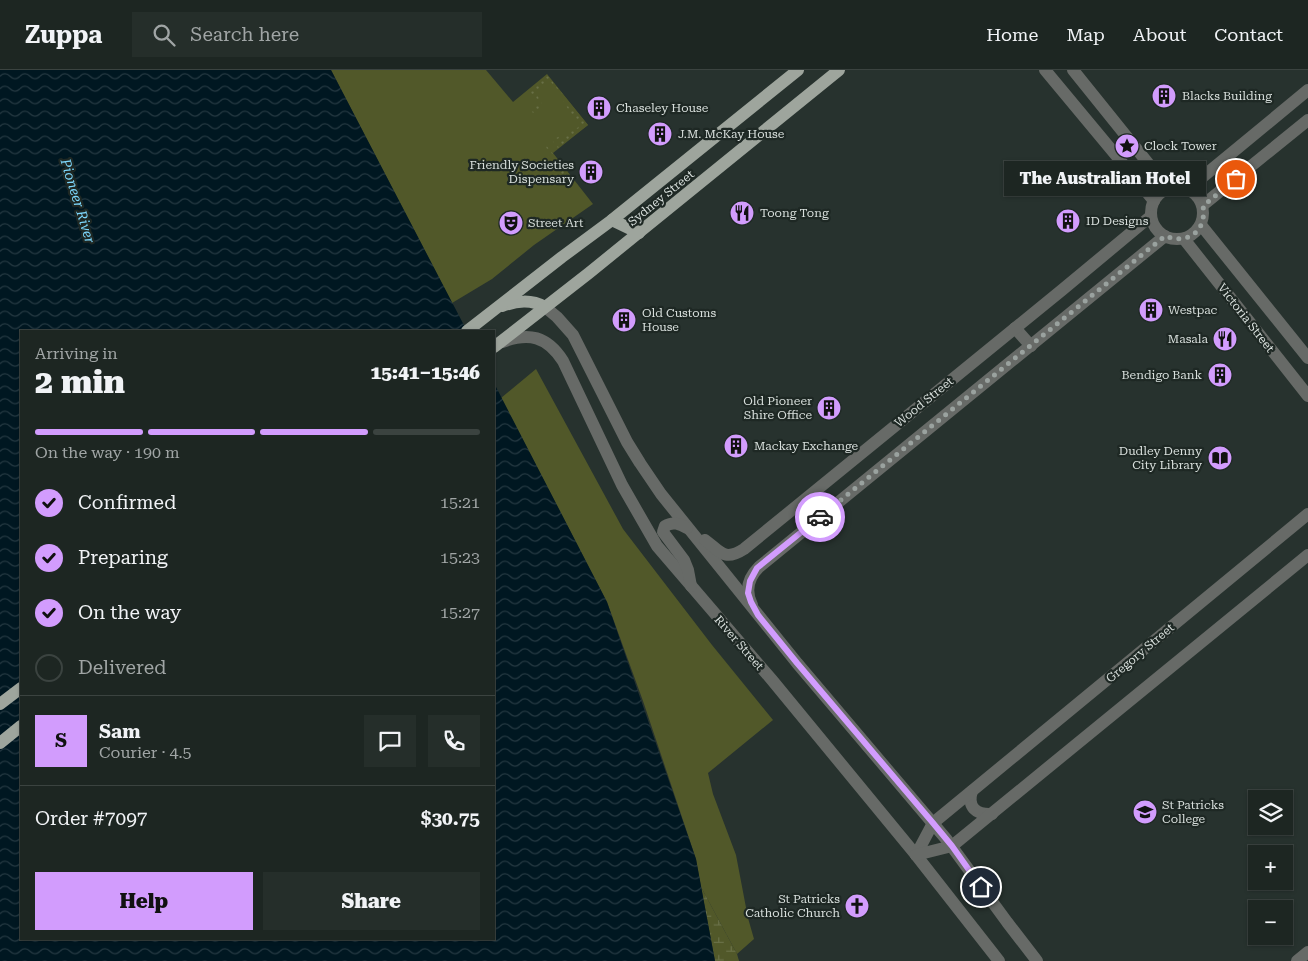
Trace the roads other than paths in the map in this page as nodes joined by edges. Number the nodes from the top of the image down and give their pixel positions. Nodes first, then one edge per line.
1 (798, 70) edge
2 (839, 70) edge
3 (1046, 70) edge
4 (1073, 70) edge
5 (1308, 90) edge
6 (1308, 120) edge
7 (1168, 188) junction
8 (1188, 189) junction
9 (1154, 201) junction
10 (1203, 206) junction
11 (1151, 216) junction
12 (612, 220) junction
13 (1201, 226) junction
14 (640, 233) junction
15 (1165, 236) junction
16 (1184, 239) junction
17 (1062, 290) junction
18 (545, 307) junction
19 (1077, 308) junction
20 (493, 310) junction
21 (1015, 328) junction
22 (468, 330) edge
23 (496, 345) edge
24 (1031, 346) junction
25 (1308, 358) edge
26 (948, 383) junction
27 (1308, 396) edge
28 (962, 402) junction
29 (860, 454) junction
30 (874, 473) junction
31 (1308, 514) edge
32 (691, 532) junction
33 (1308, 555) edge
34 (692, 588) junction
35 (758, 615) junction
36 (20, 689) edge
37 (0, 704) edge
38 (20, 727) edge
39 (0, 743) edge
40 (972, 791) junction
41 (992, 814) junction
42 (933, 823) junction
43 (952, 846) junction
44 (916, 855) junction
45 (1308, 952) edge
46 (999, 961) edge
47 (1037, 961) edge
48 (1297, 961) edge

1 - 12 main road, Sydney Street
2 - 14 main road, Sydney Street
3 - 9 street
4 - 7 street
5 - 8 street
6 - 10 street
7 - 8 street
7 - 9 street
8 - 10 street
9 - 11 street
10 - 13 street
11 - 15 street
11 - 17 street, Wood Street
12 - 14 main road
12 - 20 main road, Sydney Street
13 - 16 street
13 - 25 street, Victoria Street
14 - 18 main road, Sydney Street
15 - 16 street
15 - 19 street, Wood Street
16 - 27 street, Victoria Street
17 - 19 street
17 - 21 street, Wood Street
18 - 20 main road
18 - 23 main road, Sydney Street
18 - 32 street
19 - 24 street, Wood Street
20 - 22 main road, Sydney Street
21 - 24 street
21 - 26 street, Wood Street
23 - 34 street, River Street
24 - 28 street, Wood Street
26 - 28 street
26 - 29 street, Wood Street
28 - 30 street, Wood Street
29 - 30 street
29 - 32 street, Wood Street
30 - 35 street, Wood Street
31 - 40 street, Gregory Street
32 - 34 street
32 - 35 street
33 - 41 street
34 - 44 street, River Street
35 - 42 street
36 - 37 main road
38 - 39 main road
40 - 41 street
40 - 42 street, Gregory Street
41 - 43 street
42 - 43 street
42 - 44 street, Gregory Street
43 - 44 street
43 - 47 street
44 - 46 street, River Street
45 - 48 street

